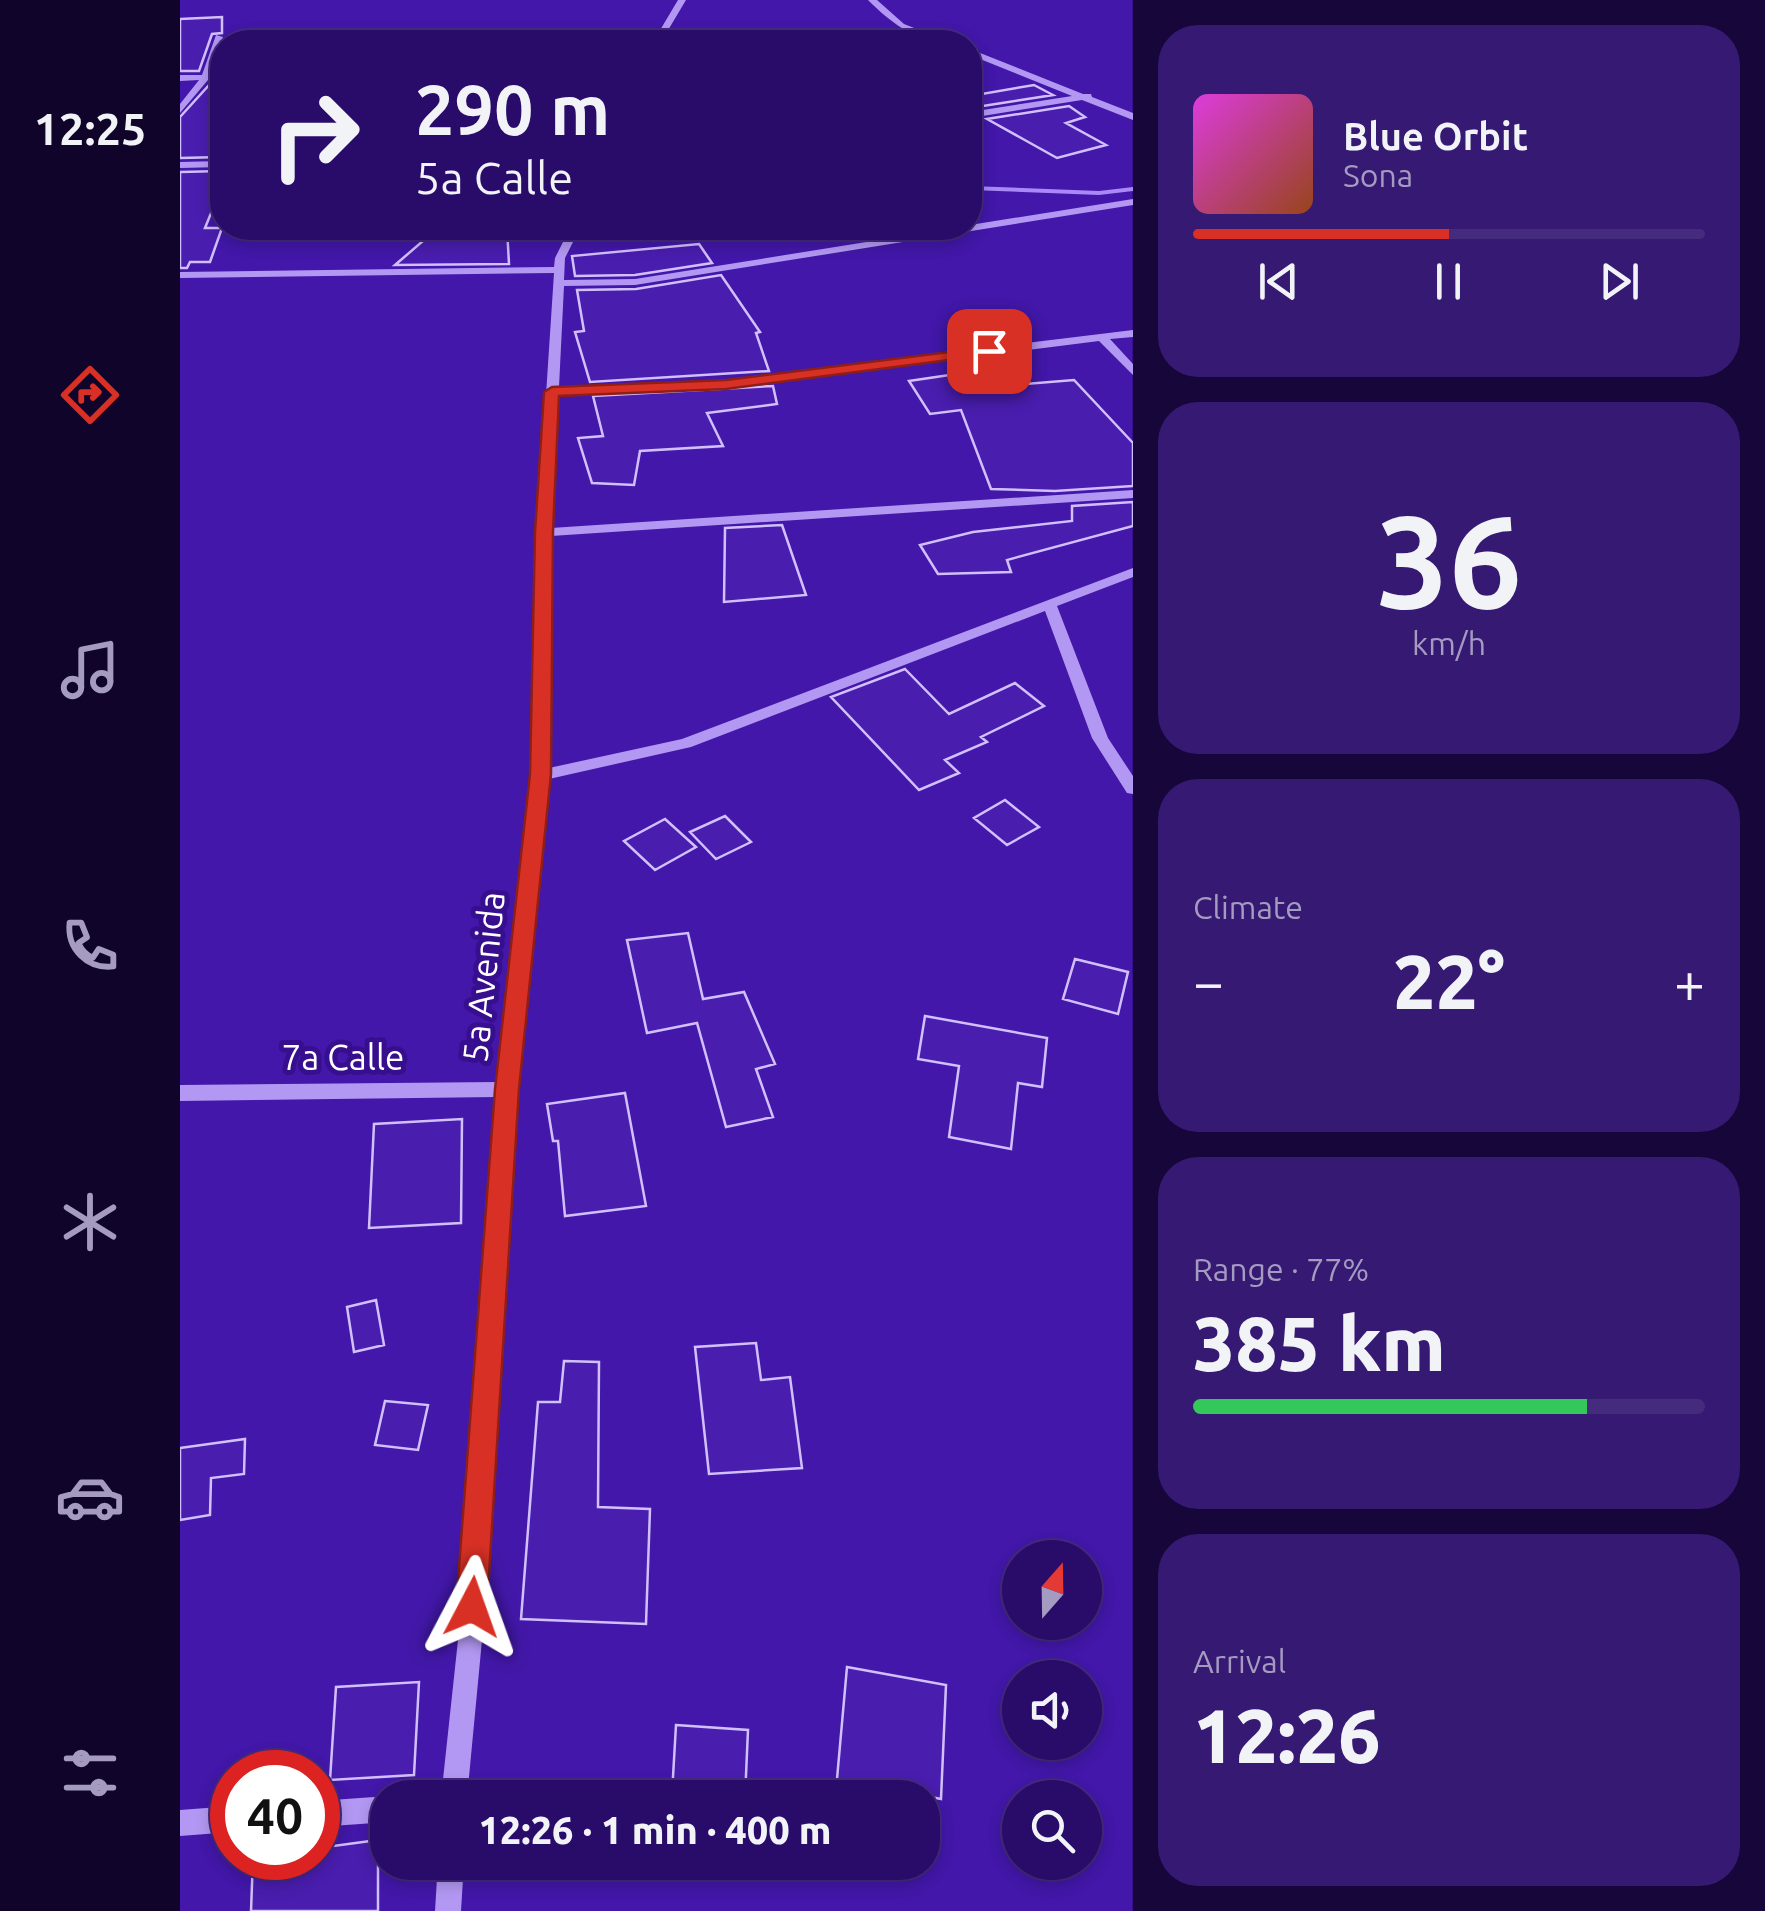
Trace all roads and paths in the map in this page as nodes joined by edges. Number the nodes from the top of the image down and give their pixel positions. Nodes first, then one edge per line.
1 (682, 0) edge
2 (872, 0) edge
3 (662, 30) edge
4 (913, 30) edge
5 (982, 56) edge
6 (210, 65) edge
7 (206, 77) junction
8 (210, 77) edge
9 (180, 78) edge
10 (1088, 96) junction
11 (180, 110) edge
12 (982, 113) edge
13 (1132, 117) edge
14 (180, 164) edge
15 (210, 164) edge
16 (1132, 202) edge
17 (982, 226) edge
18 (569, 240) edge
19 (896, 240) edge
20 (180, 275) edge
21 (559, 277) junction
22 (1132, 333) edge
23 (1102, 337) junction
24 (1132, 372) edge
25 (552, 392) junction
26 (1132, 494) edge
27 (544, 532) junction
28 (1132, 572) edge
29 (1049, 602) junction
30 (541, 774) junction
31 (1132, 789) edge
32 (507, 1089) junction
33 (180, 1092) edge
34 (456, 1780) edge
35 (370, 1810) edge
36 (340, 1812) edge
37 (210, 1820) edge
38 (180, 1822) edge
39 (449, 1880) edge
40 (448, 1911) edge

1 - 3 street
2 - 4 street
5 - 10 street
6 - 7 street
7 - 8 street
7 - 9 street
7 - 11 street
10 - 12 street
10 - 13 street
14 - 15 street
16 - 17 street
18 - 21 street, 5a Avenida
19 - 21 street
20 - 21 street
21 - 25 street, 5a Avenida
22 - 23 street
23 - 24 street
23 - 25 street
25 - 27 street, 5a Avenida
26 - 27 street
27 - 30 street, 5a Avenida
28 - 29 street
29 - 30 street
29 - 31 street
30 - 32 street, 5a Avenida
32 - 33 street, 7a Calle
32 - 34 street, 5a Avenida
35 - 36 street
37 - 38 street
39 - 40 street

